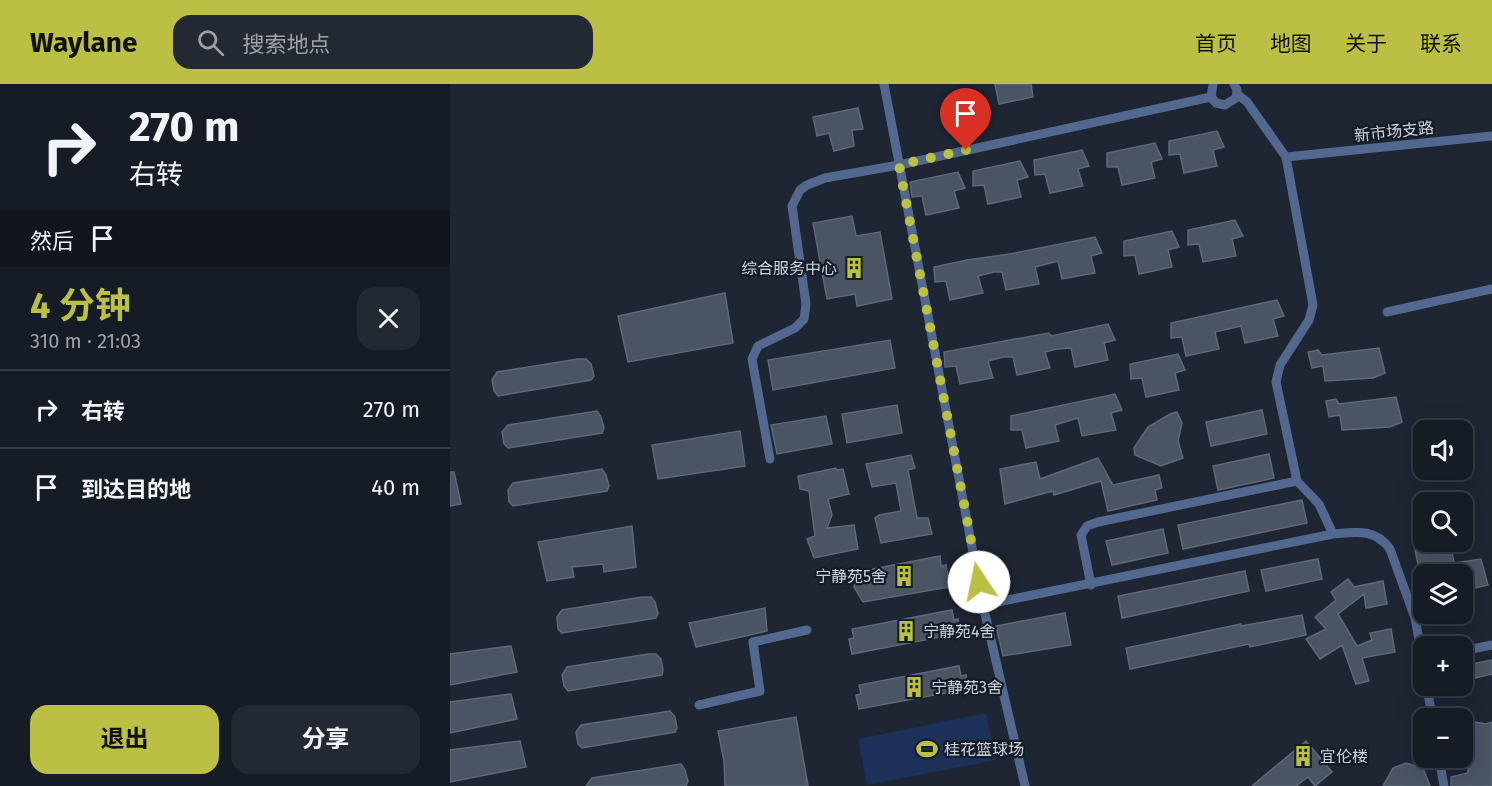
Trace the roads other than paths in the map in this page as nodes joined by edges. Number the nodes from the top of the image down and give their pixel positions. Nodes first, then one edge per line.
1 (884, 84) edge
2 (1213, 84) edge
3 (1234, 84) edge
4 (1237, 94) junction
5 (1211, 97) junction
6 (1492, 136) edge
7 (1286, 157) junction
8 (899, 165) junction
9 (1492, 289) edge
10 (1387, 312) dead end
11 (770, 459) dead end
12 (1297, 481) junction
13 (1333, 534) junction
14 (1091, 585) junction
15 (983, 605) junction
16 (807, 630) dead end
17 (1418, 636) edge
18 (1492, 645) edge
19 (1473, 649) edge
20 (699, 705) dead end
21 (1441, 768) edge
22 (1026, 786) edge
23 (1444, 786) edge

1 - 8 street
2 - 5 street
3 - 4 street
4 - 5 street
4 - 7 street
5 - 8 street
6 - 7 street, 新市场支路
7 - 12 street
8 - 11 street
8 - 15 street
9 - 10 street
12 - 13 street
12 - 14 street
13 - 14 street
13 - 17 street
14 - 15 street
15 - 22 street
16 - 20 street
18 - 19 street
21 - 23 street

